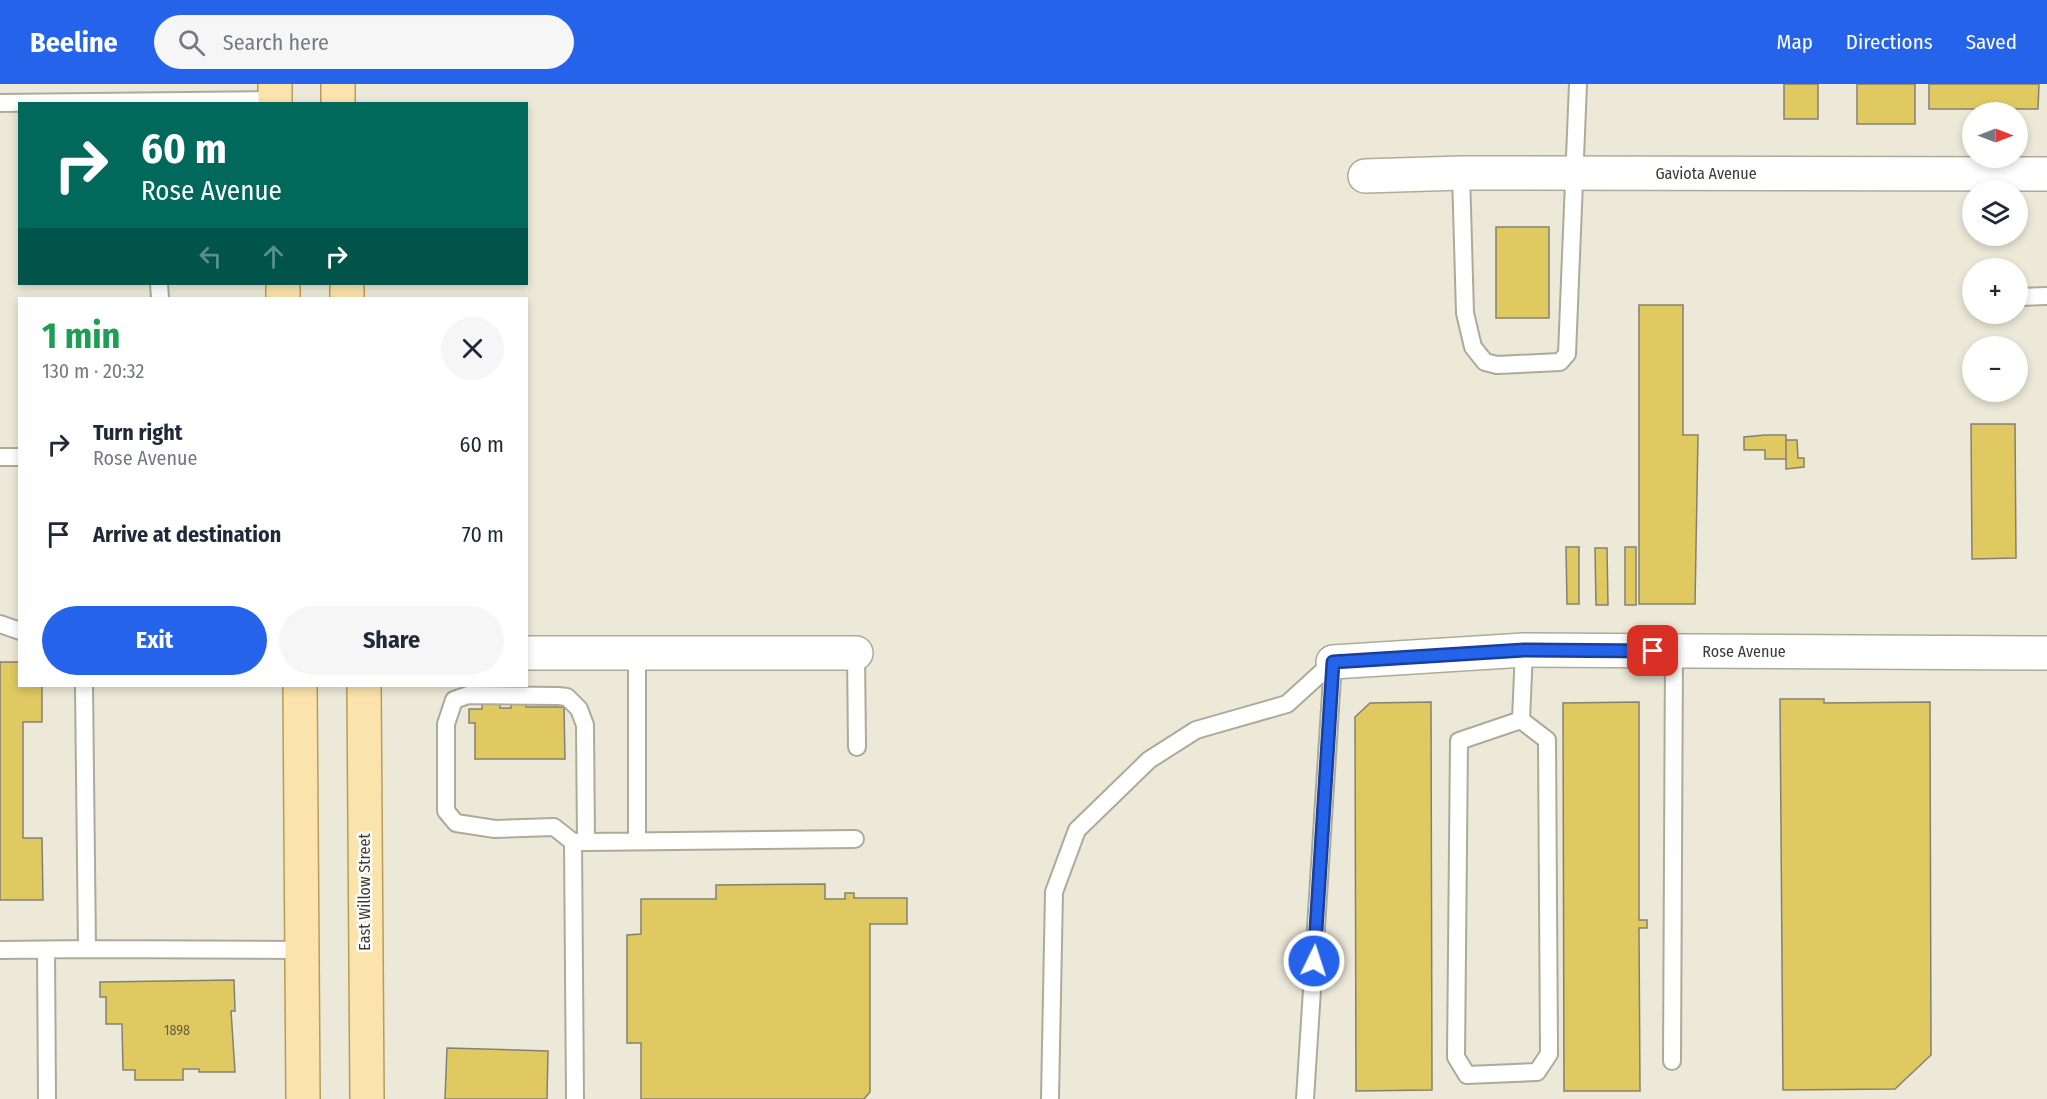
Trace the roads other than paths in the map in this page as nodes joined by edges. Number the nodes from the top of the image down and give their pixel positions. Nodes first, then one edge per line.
1 (338, 84) edge
2 (1578, 84) edge
3 (275, 96) edge
4 (158, 102) edge
5 (338, 102) edge
6 (0, 103) edge
7 (18, 103) edge
8 (1461, 173) junction
9 (1575, 173) junction
10 (2047, 174) edge
11 (1365, 176) dead end
12 (2047, 296) edge
13 (2028, 297) edge
14 (0, 457) edge
15 (18, 457) edge
16 (0, 624) edge
17 (18, 630) edge
18 (1524, 650) junction
19 (1674, 651) junction
20 (528, 653) edge
21 (856, 653) joint
22 (2047, 653) edge
23 (637, 654) junction
24 (1333, 662) junction
25 (84, 687) edge
26 (300, 687) edge
27 (364, 687) edge
28 (1521, 720) junction
29 (857, 747) dead end
30 (855, 839) dead end
31 (637, 841) junction
32 (580, 842) junction
33 (0, 950) edge
34 (46, 950) junction
35 (87, 950) junction
36 (302, 950) junction
37 (1672, 1060) dead end
38 (1050, 1098) edge
39 (47, 1099) edge
40 (303, 1099) edge
41 (367, 1099) edge
42 (575, 1099) edge
43 (1305, 1099) edge

1 - 5 main road
2 - 9 lane
3 - 4 lane
6 - 7 lane
8 - 9 street, Gaviota Avenue
8 - 9 lane
8 - 11 street, Gaviota Avenue
9 - 10 street, Gaviota Avenue
12 - 13 lane
14 - 15 lane
16 - 17 lane
18 - 19 street, Rose Avenue
18 - 24 street, Rose Avenue
18 - 28 lane
19 - 22 street, Rose Avenue
19 - 37 lane
20 - 23 street
21 - 23 street
21 - 29 lane
23 - 31 lane
24 - 38 lane
24 - 43 lane
25 - 35 lane
26 - 36 main road
27 - 41 main road, East Willow Street
28 - 28 lane
30 - 31 lane
31 - 32 lane
32 - 32 lane
32 - 42 lane
33 - 34 lane
34 - 35 lane
34 - 39 lane
35 - 36 lane
36 - 40 main road

